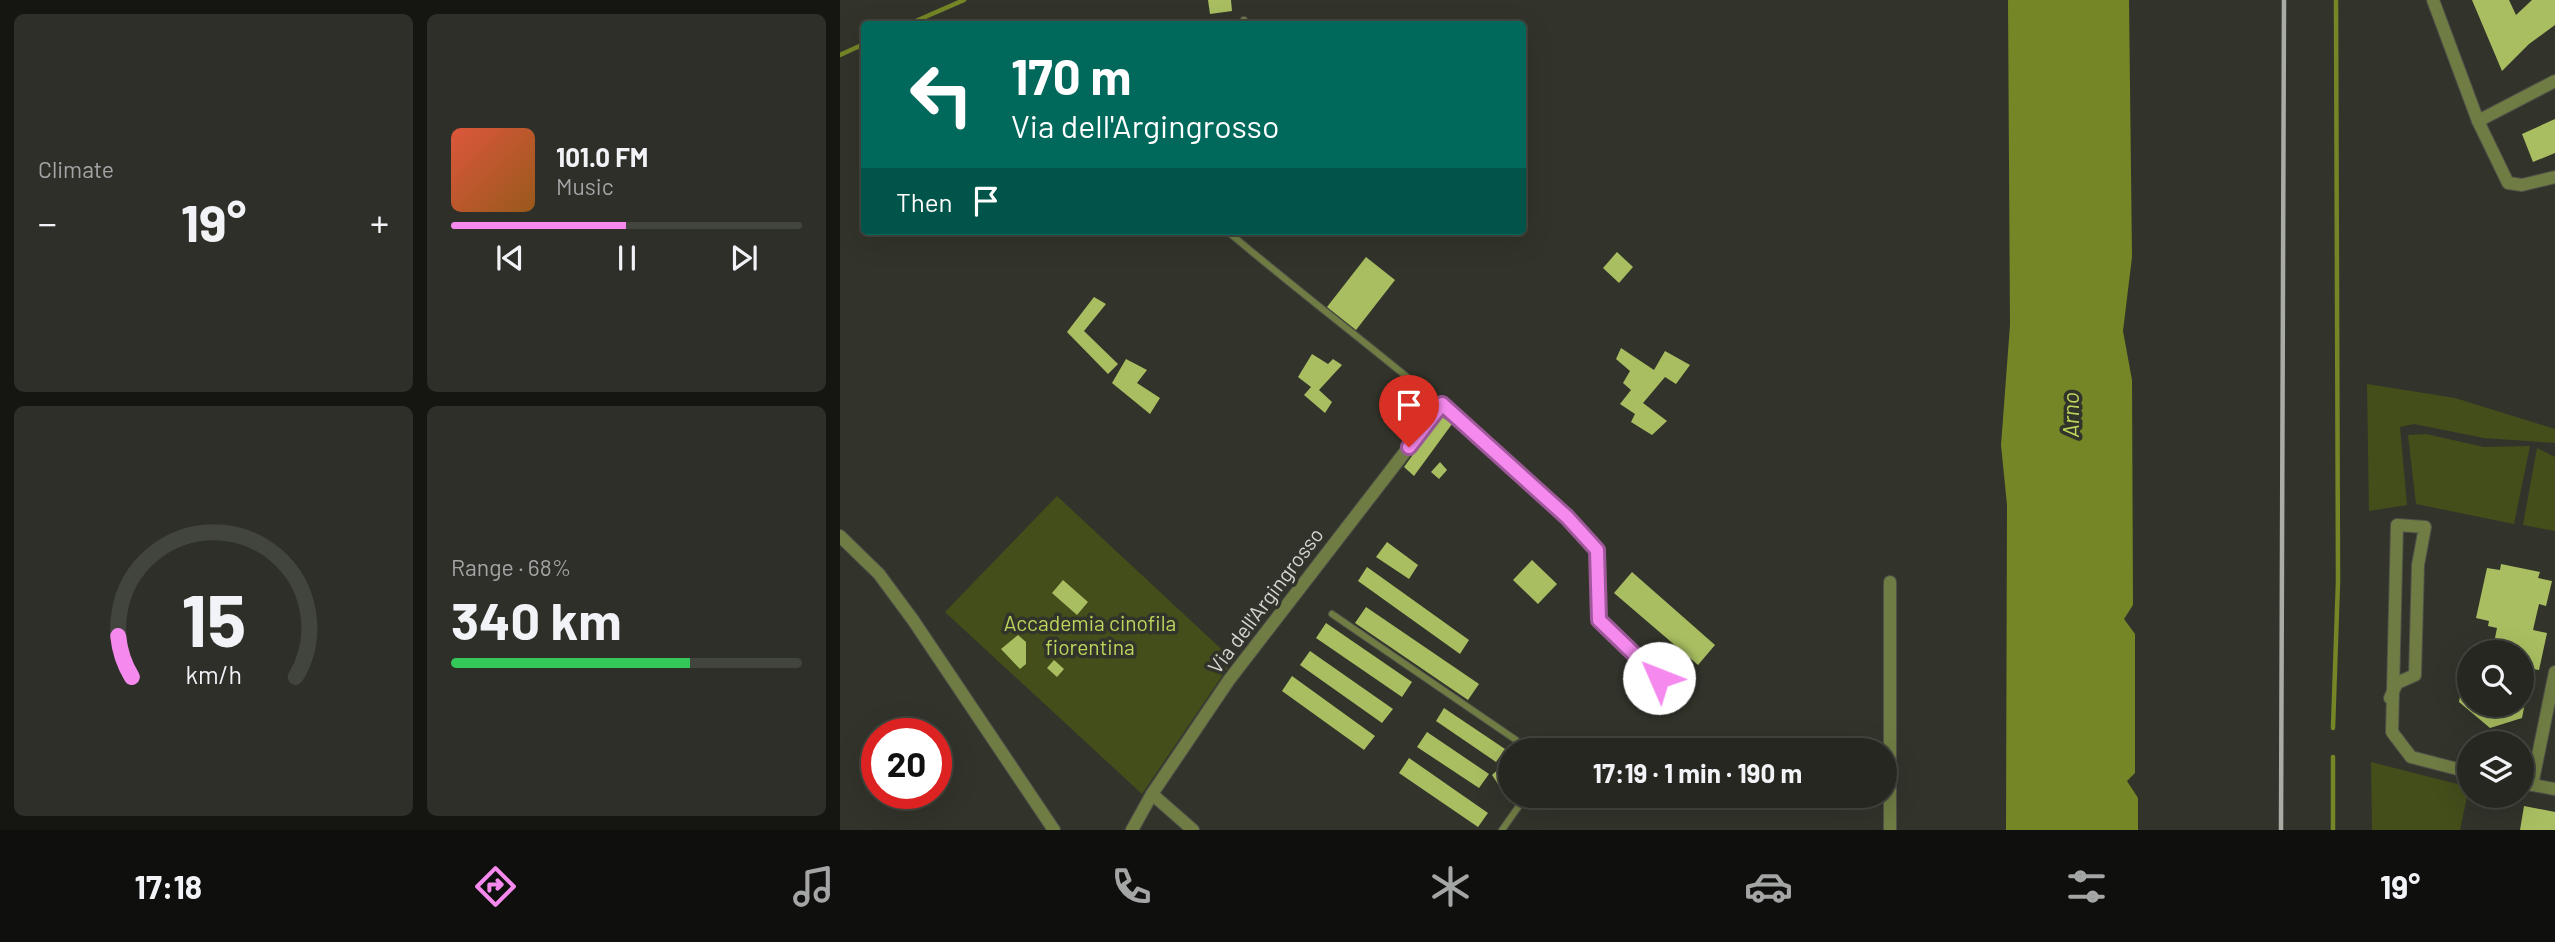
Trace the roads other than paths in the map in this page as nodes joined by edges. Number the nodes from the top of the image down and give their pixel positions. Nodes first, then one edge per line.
1 (2433, 0) edge
2 (2555, 81) edge
3 (2478, 121) junction
4 (2555, 177) edge
5 (1232, 235) edge
6 (1442, 404) junction
7 (840, 536) edge
8 (1890, 582) dead end
9 (1332, 614) dead end
10 (2555, 672) edge
11 (1679, 697) dead end
12 (2390, 698) junction
13 (1513, 738) edge
14 (2534, 756) edge
15 (2457, 769) edge
16 (2534, 785) edge
17 (2555, 789) edge
18 (1152, 794) junction
19 (1518, 808) edge
20 (1054, 830) edge
21 (1132, 830) edge
22 (1193, 830) edge
23 (1502, 830) edge
24 (1890, 830) edge

1 - 3 street
2 - 3 street
3 - 4 street
5 - 6 lane
6 - 11 lane
6 - 18 street, Via dell'Argingrosso
7 - 20 street
8 - 24 street
9 - 13 lane
10 - 14 street
12 - 12 street
12 - 15 street
16 - 17 street
18 - 21 street, Via dell'Argingrosso
18 - 22 street
19 - 23 lane

